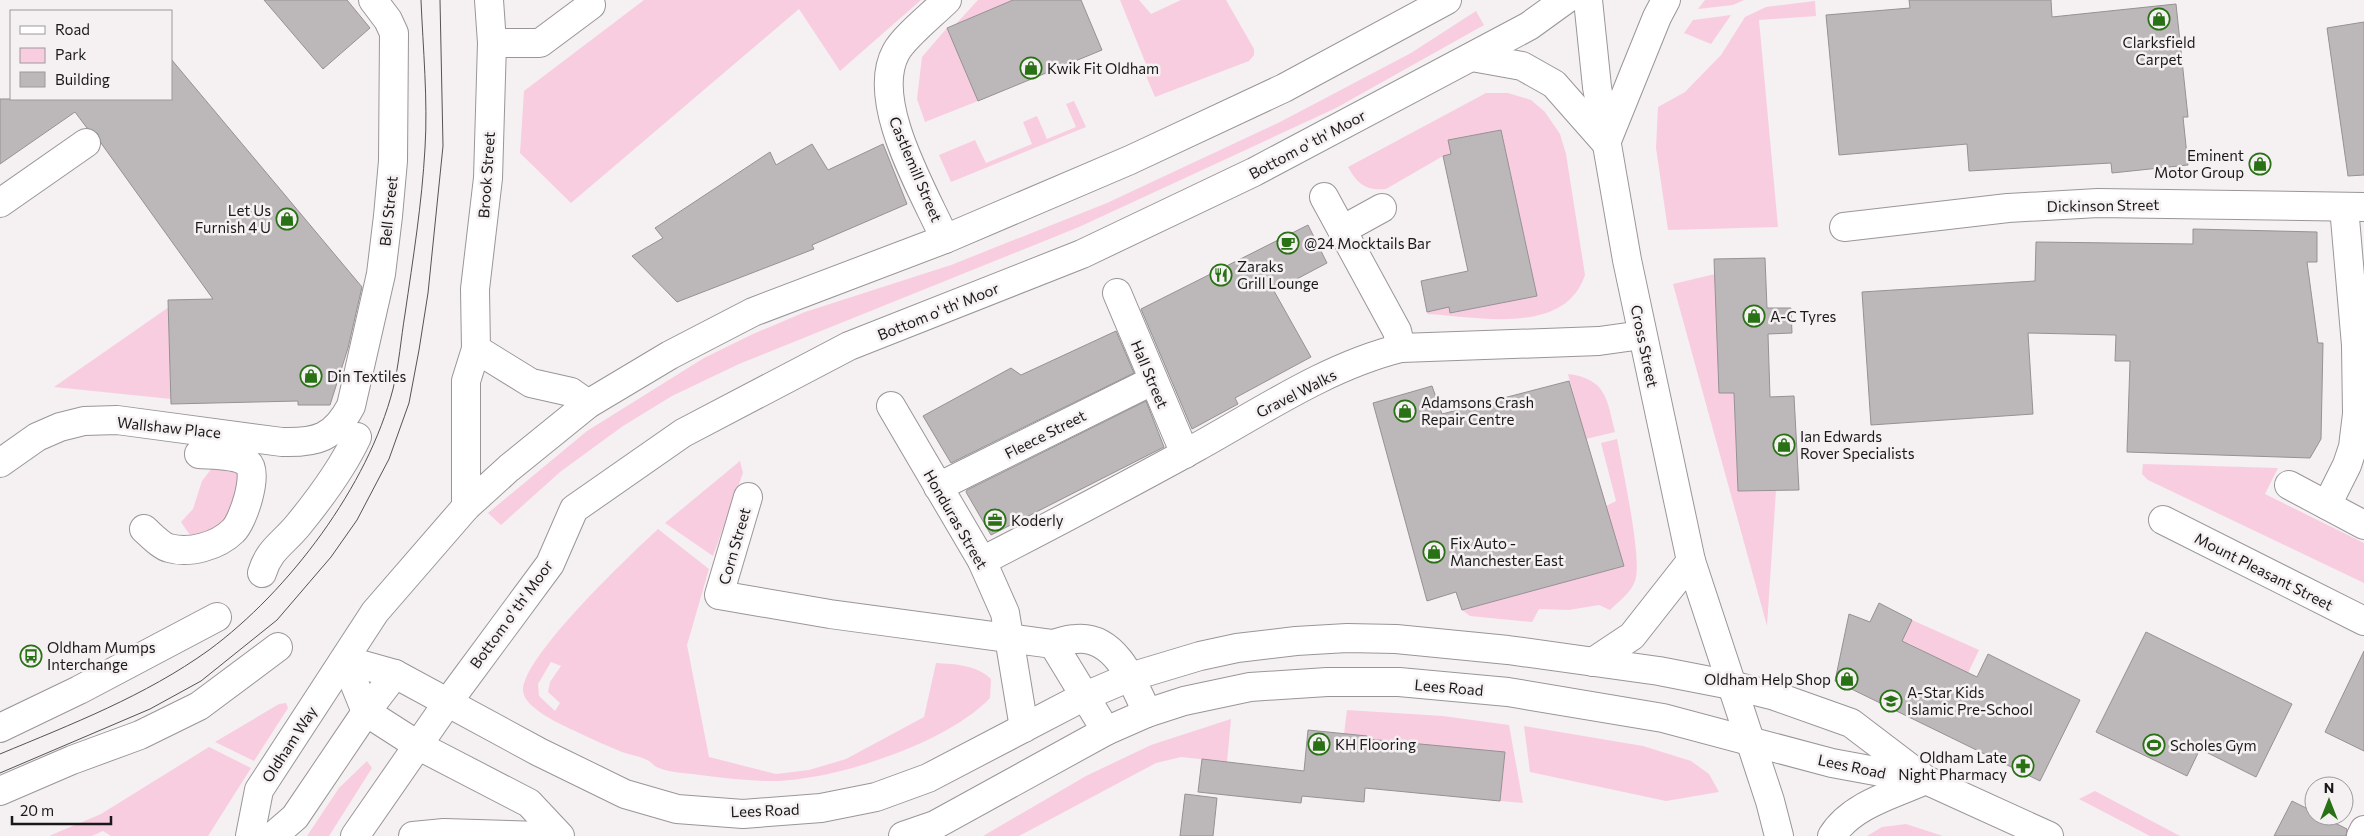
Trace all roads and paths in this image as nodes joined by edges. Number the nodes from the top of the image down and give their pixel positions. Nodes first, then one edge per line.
1 (373, 0) edge
2 (489, 0) edge
3 (947, 0) edge
4 (1447, 0) edge
5 (1565, 0) edge
6 (1588, 0) edge
7 (1666, 0) edge
8 (591, 5) dead end
9 (492, 43) junction
10 (1472, 57) junction
11 (86, 142) dead end
12 (1606, 143) junction
13 (1324, 196) dead end
14 (0, 203) edge
15 (2354, 207) edge
16 (1382, 208) dead end
17 (1844, 227) dead end
18 (1342, 230) junction
19 (945, 239) junction
20 (1117, 294) dead end
21 (1642, 335) junction
22 (1401, 348) junction
23 (476, 349) junction
24 (1152, 380) junction
25 (588, 404) junction
26 (891, 406) dead end
27 (350, 436) junction
28 (199, 454) dead end
29 (1185, 454) junction
30 (0, 463) edge
31 (2289, 485) dead end
32 (938, 487) junction
33 (748, 497) dead end
34 (2327, 505) junction
35 (466, 507) junction
36 (2163, 520) dead end
37 (2364, 525) edge
38 (144, 529) dead end
39 (982, 561) junction
40 (1691, 561) junction
41 (262, 573) dead end
42 (217, 617) dead end
43 (2364, 621) edge
44 (1008, 637) junction
45 (1053, 644) junction
46 (278, 647) dead end
47 (345, 660) junction
48 (1592, 662) junction
49 (395, 674) junction
50 (1130, 678) junction
51 (1731, 685) junction
52 (1083, 697) junction
53 (448, 702) junction
54 (366, 712) junction
55 (1147, 713) junction
56 (0, 728) edge
57 (1024, 728) junction
58 (1106, 732) junction
59 (1749, 742) junction
60 (419, 746) junction
61 (1926, 780) junction
62 (0, 790) edge
63 (2364, 830) edge
64 (250, 836) edge
65 (273, 836) edge
66 (355, 836) edge
67 (412, 836) edge
68 (542, 836) edge
69 (560, 836) edge
70 (903, 836) edge
71 (1779, 836) edge
72 (1832, 836) edge
73 (2049, 836) edge
74 (2361, 836) edge

1 - 27 main road, Bell Street
2 - 9 main road, Brook Street
3 - 19 main road, Castlemill Street
4 - 19 main road
5 - 10 main road, Bottom o' th' Moor
6 - 12 main road, Cross Street
7 - 12 main road
8 - 9 main road
9 - 23 main road, Brook Street
10 - 12 main road
10 - 53 main road, Bottom o' th' Moor
11 - 14 main road
12 - 21 main road, Cross Street
13 - 18 main road
15 - 17 main road, Dickinson Street
15 - 34 main road
16 - 18 main road
18 - 22 main road
19 - 25 main road
20 - 24 main road, Hall Street
21 - 22 main road, Gravel Walks
21 - 40 main road, Cross Street
22 - 29 main road, Gravel Walks
23 - 25 main road
23 - 35 main road, Brook Street
24 - 29 main road, Hall Street
24 - 32 main road, Fleece Street
25 - 35 main road
26 - 32 main road, Honduras Street
27 - 30 main road, Wallshaw Place
27 - 41 main road, Bell Street
28 - 38 main road
29 - 39 main road, Gravel Walks
31 - 34 main road
32 - 39 main road, Honduras Street
33 - 44 main road, Corn Street
34 - 37 main road
35 - 47 main road
36 - 43 main road, Mount Pleasant Street
39 - 44 main road, Honduras Street
40 - 48 main road
40 - 51 main road, Cross Street
42 - 56 main road
44 - 45 main road
44 - 57 main road, Honduras Street
45 - 50 main road
45 - 52 main road
46 - 62 main road
47 - 49 main road
47 - 54 main road
47 - 64 main road, Oldham Way
48 - 50 main road, Lees Road
48 - 51 main road, Lees Road
49 - 53 main road
49 - 54 main road
50 - 52 main road, Lees Road
50 - 55 main road
51 - 59 main road
51 - 61 main road, Lees Road
52 - 57 main road, Lees Road
52 - 58 main road
53 - 57 main road, Lees Road
53 - 60 main road, Bottom o' th' Moor
54 - 60 main road
54 - 65 main road
55 - 58 main road, Lees Road
55 - 59 main road, Lees Road
58 - 70 main road, Lees Road
59 - 61 main road, Lees Road
59 - 71 main road
60 - 66 main road
60 - 69 main road
61 - 72 main road
61 - 73 main road, Lees Road
63 - 74 main road
67 - 68 main road

